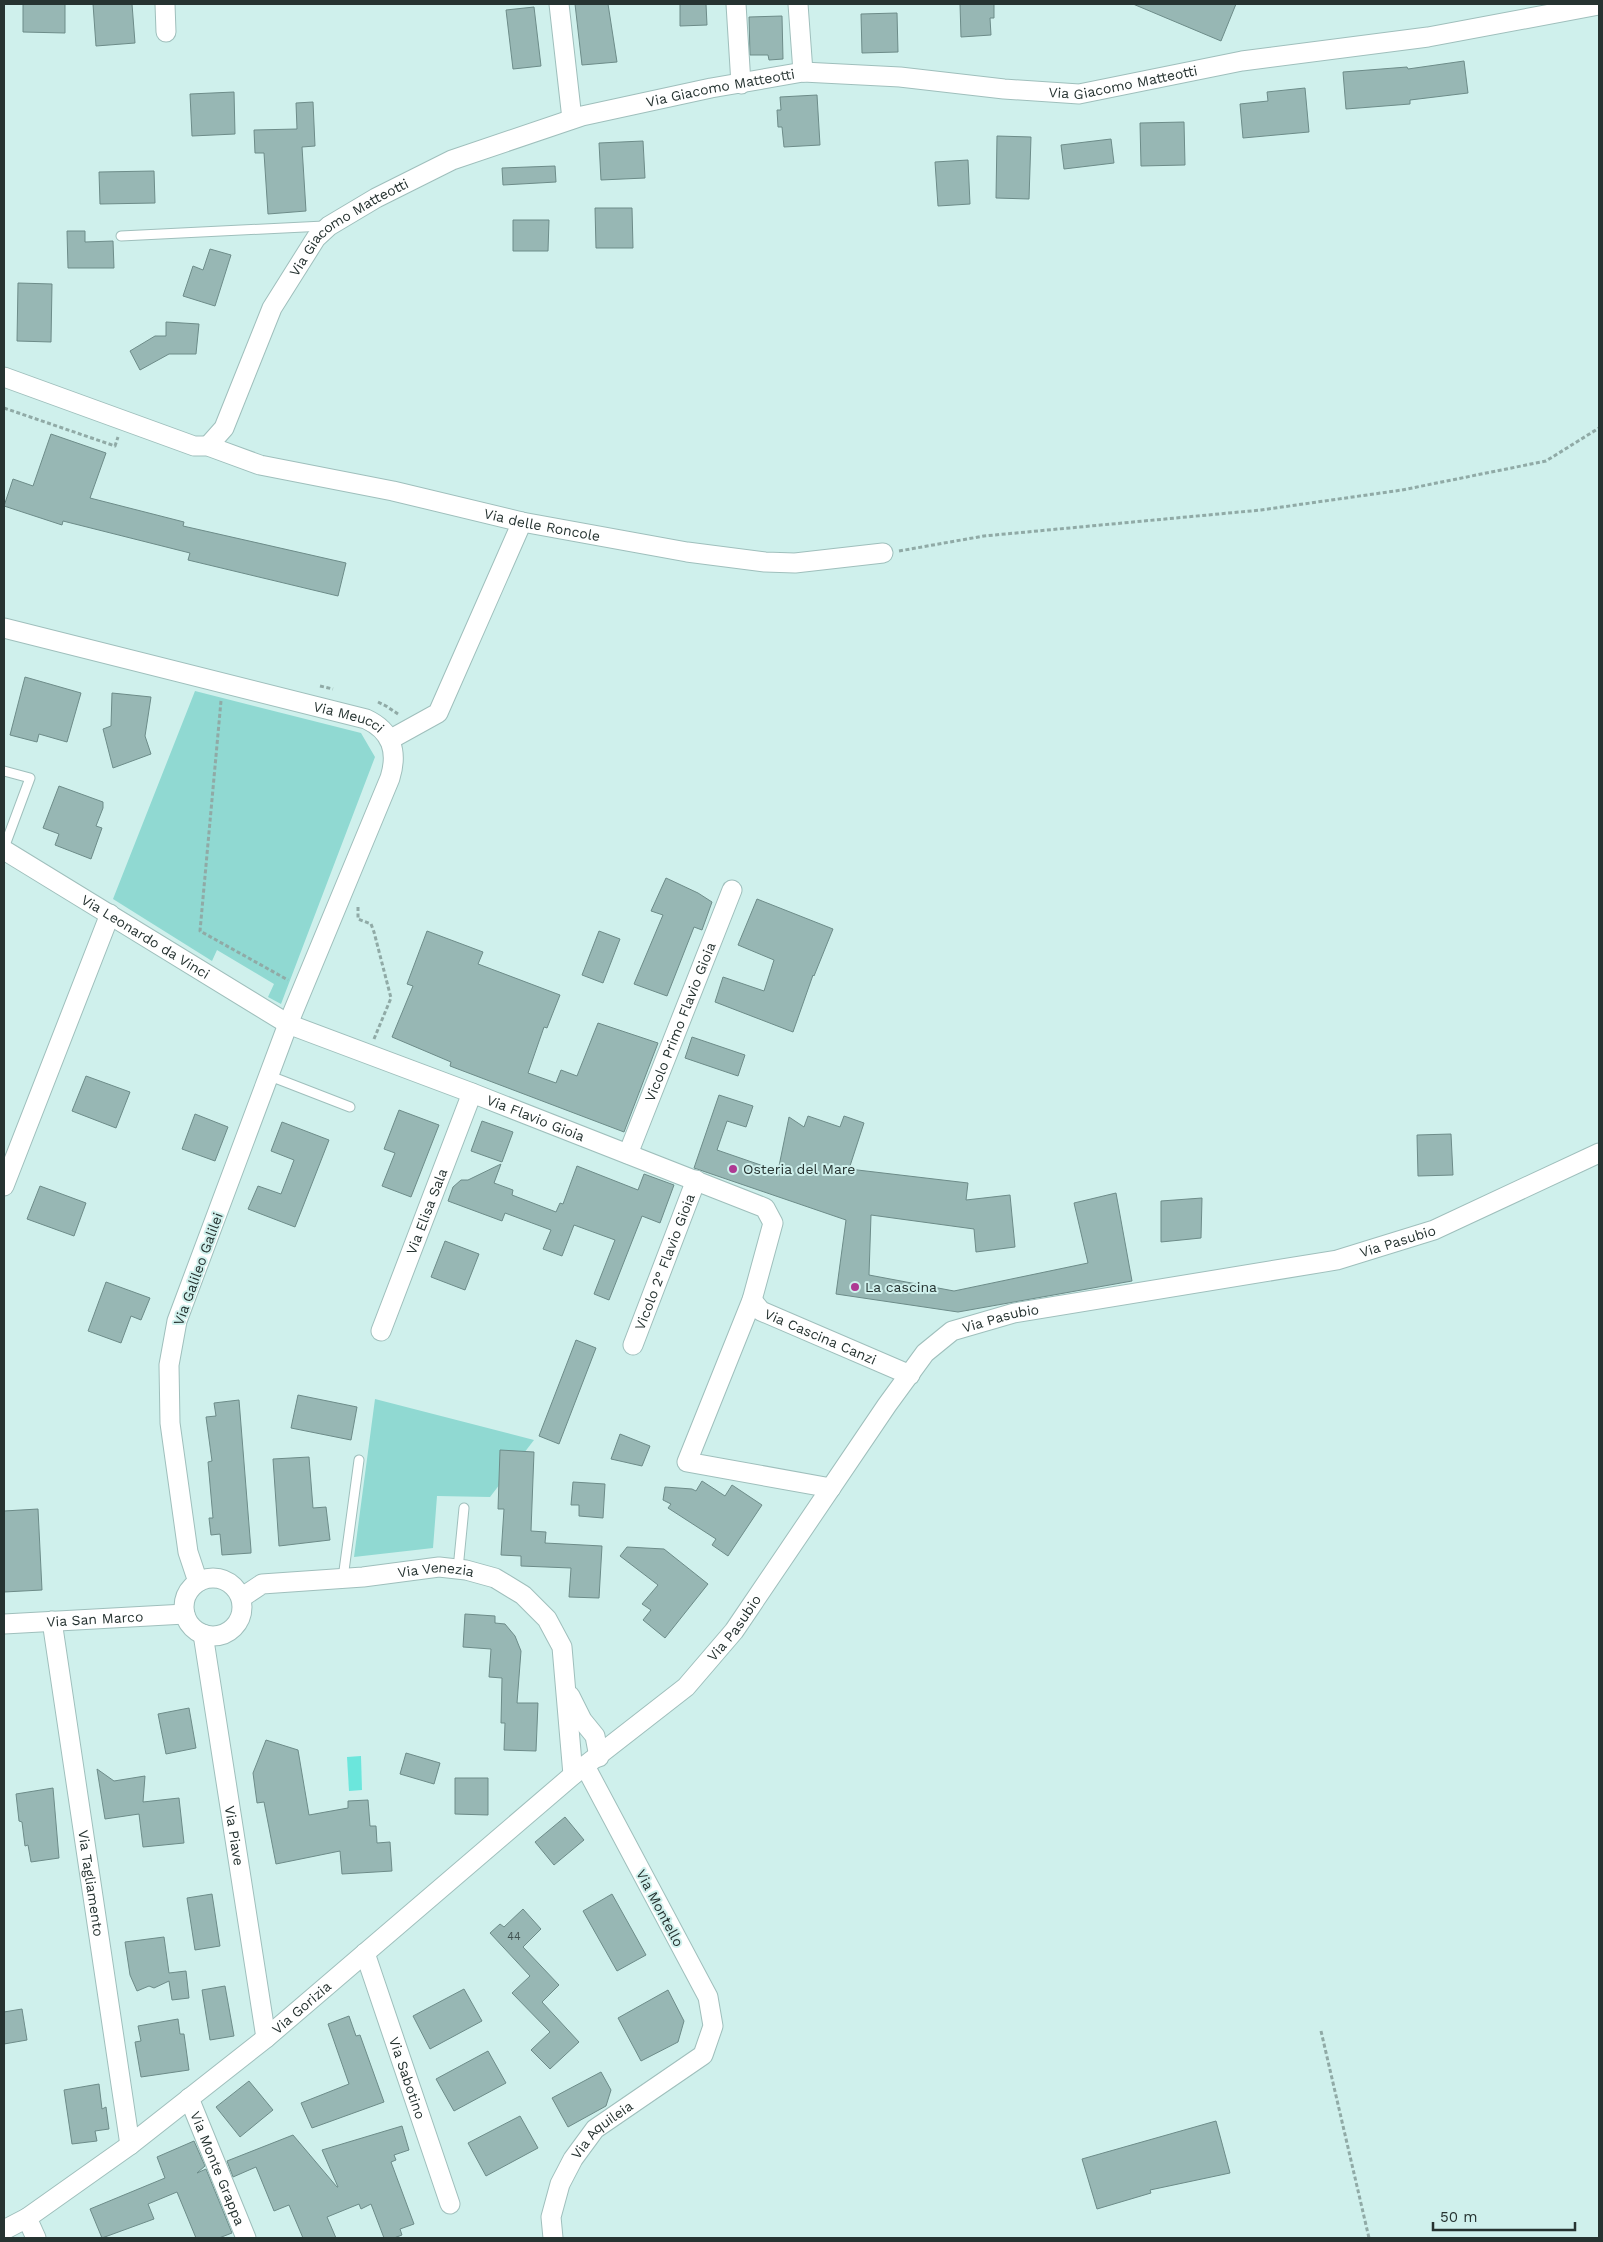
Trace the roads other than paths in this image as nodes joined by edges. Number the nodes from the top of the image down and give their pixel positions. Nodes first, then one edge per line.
1 (165, 4) edge
2 (559, 4) edge
3 (736, 4) edge
4 (798, 4) edge
5 (1599, 5) edge
6 (166, 32) dead end
7 (803, 72) junction
8 (741, 84) junction
9 (572, 119) junction
10 (329, 226) junction
11 (121, 236) dead end
12 (4, 377) edge
13 (208, 446) junction
14 (522, 522) junction
15 (884, 553) road end
16 (4, 628) edge
17 (399, 735) junction
18 (4, 771) edge
19 (4, 849) edge
20 (732, 890) dead end
21 (110, 914) junction
22 (288, 1024) junction
23 (270, 1076) junction
24 (472, 1093) junction
25 (350, 1107) dead end
26 (1599, 1153) edge
27 (628, 1154) junction
28 (696, 1180) junction
29 (4, 1186) edge
30 (773, 1223) joint
31 (752, 1300) junction
32 (381, 1330) dead end
33 (633, 1345) dead end
34 (910, 1375) junction
35 (359, 1460) dead end
36 (831, 1488) junction
37 (464, 1508) dead end
38 (458, 1569) junction
39 (343, 1578) junction
40 (198, 1582) junction
41 (241, 1598) junction
42 (185, 1614) junction
43 (52, 1621) junction
44 (4, 1624) edge
45 (203, 1634) junction
46 (566, 1689) junction
47 (586, 1766) junction
48 (365, 1952) junction
49 (266, 2038) junction
50 (703, 2055) joint
51 (189, 2098) junction
52 (130, 2145) junction
53 (450, 2204) dead end
54 (27, 2218) junction
55 (4, 2230) edge
56 (36, 2238) edge
57 (246, 2238) edge
58 (553, 2238) edge

1 - 6 street
2 - 9 street
3 - 8 street
4 - 7 street
5 - 7 street, Via Giacomo Matteotti
7 - 8 street, Via Giacomo Matteotti
8 - 9 street, Via Giacomo Matteotti
9 - 10 street, Via Giacomo Matteotti
10 - 11 lane
10 - 13 street, Via Giacomo Matteotti
12 - 13 street
13 - 14 street, Via delle Roncole
14 - 15 street, Via delle Roncole
14 - 17 street
16 - 17 street, Via Meucci
17 - 22 street, Via Meucci
18 - 19 lane
19 - 21 street, Via Leonardo da Vinci
20 - 27 street, Vicolo Primo Flavio Gioia
21 - 22 street, Via Leonardo da Vinci
21 - 29 street
22 - 23 street, Via Galileo Galilei
22 - 24 street, Via Flavio Gioia
23 - 25 lane
23 - 40 street, Via Galileo Galilei
24 - 27 street, Via Flavio Gioia
24 - 32 street, Via Elisa Sala
26 - 34 street, Via Pasubio
27 - 28 street, Via Flavio Gioia
28 - 30 street, Via Flavio Gioia
28 - 33 street, Vicolo 2° Flavio Gioia
30 - 31 street, Via Cascina Canzi
31 - 34 street, Via Cascina Canzi
31 - 36 street
34 - 36 street, Via Pasubio
35 - 39 lane
36 - 47 street, Via Pasubio
37 - 38 lane
38 - 39 street, Via Venezia
38 - 46 street, Via Venezia
39 - 41 street, Via Venezia
40 - 41 street
40 - 42 street
41 - 45 street
42 - 43 street, Via San Marco
42 - 45 street
43 - 44 street, Via San Marco
43 - 52 street, Via Tagliamento
45 - 49 street, Via Piave
46 - 47 street, Via Venezia
46 - 47 street, Via Venezia
47 - 48 street, Via Gorizia
47 - 50 street, Via Montello
48 - 49 street, Via Gorizia
48 - 53 street, Via Sabotino
49 - 51 street, Via Gorizia
50 - 58 street, Via Aquileia
51 - 52 street, Via Gorizia
51 - 57 street, Via Monte Grappa
52 - 54 street, Via Gorizia
54 - 55 street, Via Gorizia
54 - 56 street

